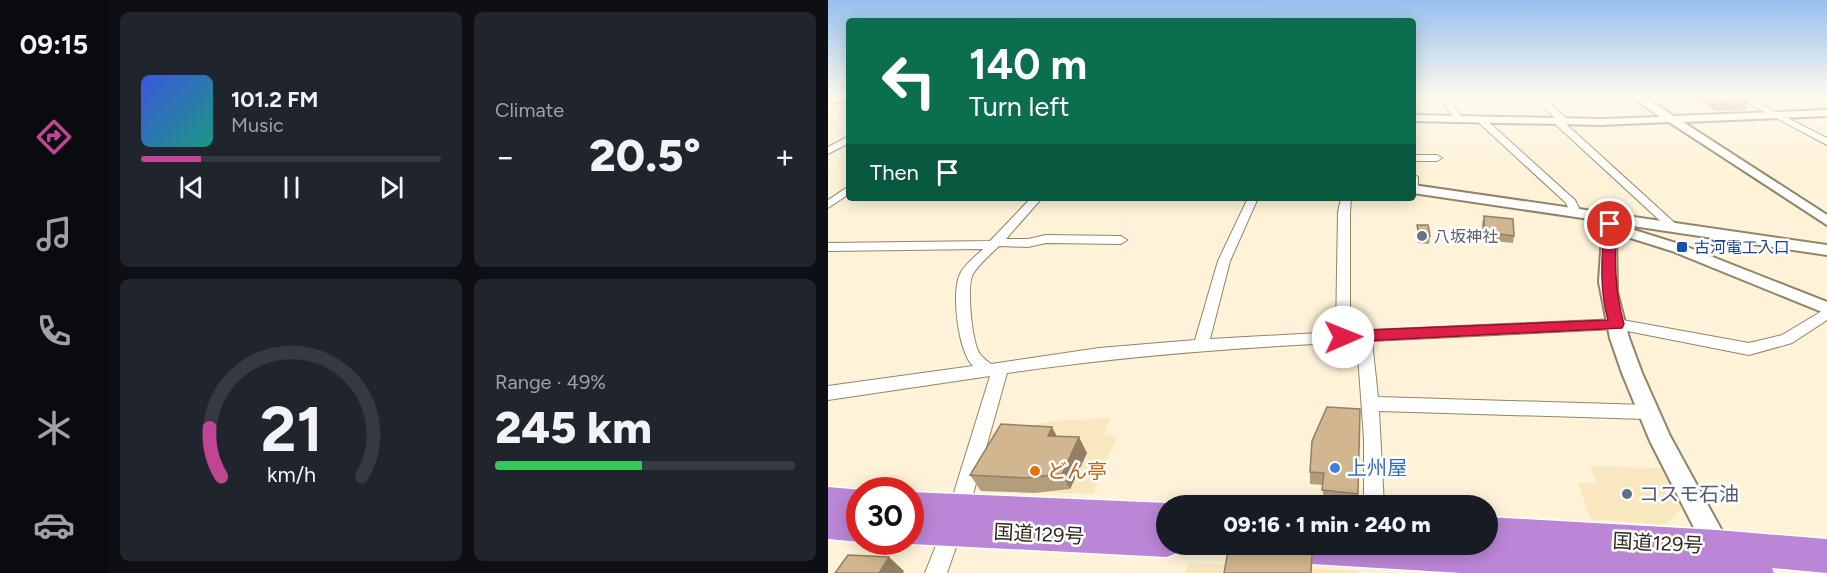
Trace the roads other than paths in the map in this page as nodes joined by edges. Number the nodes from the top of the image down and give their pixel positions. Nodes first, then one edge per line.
1 (1484, 123) edge
2 (1562, 123) edge
3 (1676, 123) edge
4 (1791, 123) edge
5 (846, 141) edge
6 (1827, 142) edge
7 (830, 149) edge
8 (1416, 158) edge
9 (1437, 158) dead end
10 (1416, 188) edge
11 (846, 191) edge
12 (1033, 201) edge
13 (1252, 201) edge
14 (1346, 201) edge
15 (828, 205) edge
16 (1576, 214) junction
17 (1610, 220) junction
18 (1827, 221) edge
19 (1673, 227) junction
20 (1121, 240) dead end
21 (994, 244) junction
22 (828, 248) edge
23 (1827, 250) edge
24 (1827, 308) edge
25 (1827, 313) edge
26 (1617, 324) junction
27 (1364, 336) junction
28 (1343, 337) junction
29 (1201, 345) junction
30 (994, 368) junction
31 (828, 393) edge
32 (1369, 404) junction
33 (1646, 412) junction
34 (1374, 495) edge
35 (828, 502) edge
36 (846, 503) edge
37 (924, 511) edge
38 (1156, 518) edge
39 (955, 519) junction
40 (828, 524) edge
41 (846, 525) edge
42 (924, 525) edge
43 (1498, 534) edge
44 (1156, 540) edge
45 (1325, 555) edge
46 (1827, 556) edge
47 (1376, 562) edge
48 (1734, 566) edge
49 (936, 573) edge

1 - 16 street
2 - 19 street
3 - 18 street
4 - 6 street
5 - 7 street
8 - 9 street
10 - 16 street
11 - 15 street
12 - 21 street
13 - 29 street
14 - 28 street
16 - 17 street
17 - 19 street
17 - 24 street
17 - 26 street
19 - 23 street
20 - 21 street
21 - 22 street
21 - 30 street
25 - 26 street
26 - 27 street
26 - 33 street
27 - 28 street
27 - 32 street
28 - 29 street
29 - 30 street
30 - 31 street
30 - 39 street
32 - 33 street
32 - 34 street
33 - 48 street
35 - 36 highway
37 - 39 highway, 国道129号
38 - 39 highway, 国道129号
39 - 42 highway, 国道129号
39 - 44 highway, 国道129号
39 - 49 street
40 - 41 highway
43 - 48 highway, 国道129号
45 - 47 highway, 国道129号
46 - 48 highway, 国道129号
47 - 48 highway, 国道129号

